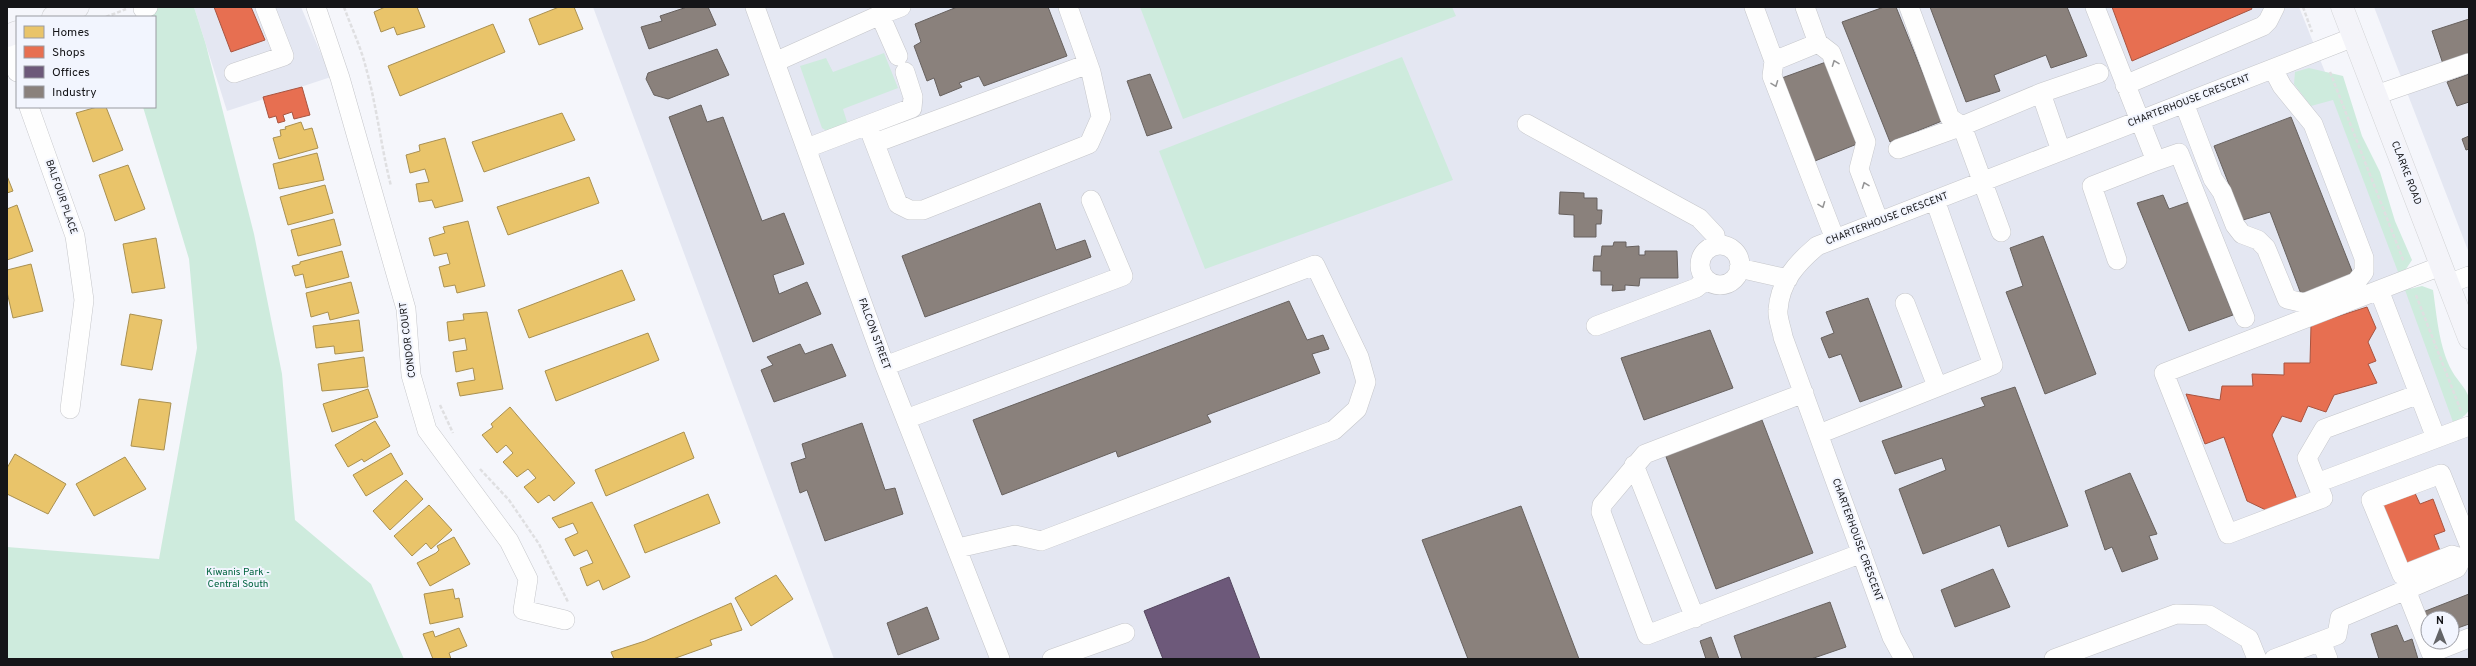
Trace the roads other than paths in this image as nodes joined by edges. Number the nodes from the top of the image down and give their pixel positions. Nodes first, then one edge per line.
1 (78, 7) edge
2 (265, 7) edge
3 (316, 7) edge
4 (755, 7) edge
5 (900, 7) edge
6 (1068, 7) edge
7 (1754, 7) edge
8 (1805, 7) edge
9 (1909, 7) edge
10 (2095, 7) edge
11 (2275, 7) edge
12 (2342, 7) edge
13 (880, 15) junction
14 (56, 16) edge
15 (2354, 37) junction
16 (7, 43) edge
17 (1818, 43) junction
18 (1774, 61) junction
19 (775, 62) junction
20 (2469, 63) edge
21 (1088, 64) junction
22 (16, 69) edge
23 (2273, 69) junction
24 (234, 73) dead end
25 (2099, 73) dead end
26 (2125, 85) junction
27 (2041, 93) junction
28 (2376, 95) junction
29 (2184, 103) junction
30 (29, 108) edge
31 (2139, 121) junction
32 (1527, 124) dead end
33 (1962, 126) junction
34 (871, 134) junction
35 (807, 148) junction
36 (1898, 148) dead end
37 (2061, 151) junction
38 (2156, 161) junction
39 (1983, 180) junction
40 (1091, 200) dead end
41 (1935, 200) junction
42 (1879, 222) junction
43 (2001, 232) dead end
44 (1835, 239) junction
45 (1717, 245) junction
46 (2118, 260) dead end
47 (1739, 268) junction
48 (2445, 275) junction
49 (2469, 276) edge
50 (1788, 279) junction
51 (1706, 280) junction
52 (2379, 290) junction
53 (1905, 303) dead end
54 (2245, 318) dead end
55 (1596, 326) dead end
56 (2469, 338) edge
57 (885, 366) junction
58 (1937, 386) junction
59 (1804, 393) junction
60 (2419, 394) junction
61 (70, 409) dead end
62 (906, 418) junction
63 (2466, 422) edge
64 (1818, 434) junction
65 (2436, 438) junction
66 (1634, 465) junction
67 (2317, 483) junction
68 (958, 548) junction
69 (1862, 553) junction
70 (2467, 553) edge
71 (2406, 590) junction
72 (567, 613) road end
73 (1695, 618) junction
74 (1126, 633) dead end
75 (2469, 638) edge
76 (2321, 641) junction
77 (1000, 659) edge
78 (1052, 659) edge
79 (1904, 659) edge
80 (2054, 659) edge
81 (2257, 659) edge
82 (2274, 659) edge
83 (2328, 659) edge

1 - 14 main road
2 - 24 street
3 - 72 street, CONDOR COURT
4 - 19 street, FALCON STREET
5 - 13 street
6 - 21 street
7 - 18 street
8 - 17 street
9 - 33 street
10 - 26 street
11 - 26 street
12 - 15 main road, CLARKE ROAD
13 - 19 street
13 - 34 street
15 - 23 street, CHARTERHOUSE CRESCENT
15 - 28 main road, CLARKE ROAD
16 - 22 street
17 - 18 street
42 -> 17 street
18 -> 44 street
19 - 35 street, FALCON STREET
20 - 28 street
21 - 34 street
21 - 34 street
23 - 29 street, CHARTERHOUSE CRESCENT
23 - 29 street
25 - 27 street
26 - 31 street
27 - 33 street
27 - 37 street
28 - 48 main road, CLARKE ROAD
29 - 31 street, CHARTERHOUSE CRESCENT
30 - 61 street, BALFOUR PLACE
31 - 37 street, CHARTERHOUSE CRESCENT
31 - 38 street
32 - 45 street
33 - 36 street
33 - 39 street
34 - 35 street
35 - 57 street, FALCON STREET
37 - 39 street, CHARTERHOUSE CRESCENT
38 - 46 street
38 - 54 street
39 - 41 street, CHARTERHOUSE CRESCENT
39 - 43 street
40 - 57 street
41 - 42 street, CHARTERHOUSE CRESCENT
41 - 58 street
42 - 44 street, CHARTERHOUSE CRESCENT
44 - 50 street, CHARTERHOUSE CRESCENT
45 - 47 street
45 - 51 street
47 - 50 street
47 - 51 street
48 - 49 street
48 - 52 street
48 - 56 main road, CLARKE ROAD
50 - 59 street, CHARTERHOUSE CRESCENT
51 - 55 street
52 - 60 street
52 - 67 street
53 - 58 street
57 - 62 street, FALCON STREET
58 - 64 street
59 - 64 street, CHARTERHOUSE CRESCENT
59 - 66 street
60 - 65 street
60 - 67 street
62 - 68 street, FALCON STREET
62 - 68 street
63 - 65 street
64 - 69 street, CHARTERHOUSE CRESCENT
65 - 67 street
66 - 73 street
66 - 73 street
68 - 77 street, FALCON STREET
69 - 73 street
69 - 79 street, CHARTERHOUSE CRESCENT
70 - 70 street
70 - 71 street
71 - 75 street
71 - 76 street
74 - 78 street
76 - 82 street
76 - 83 street
80 - 81 street

